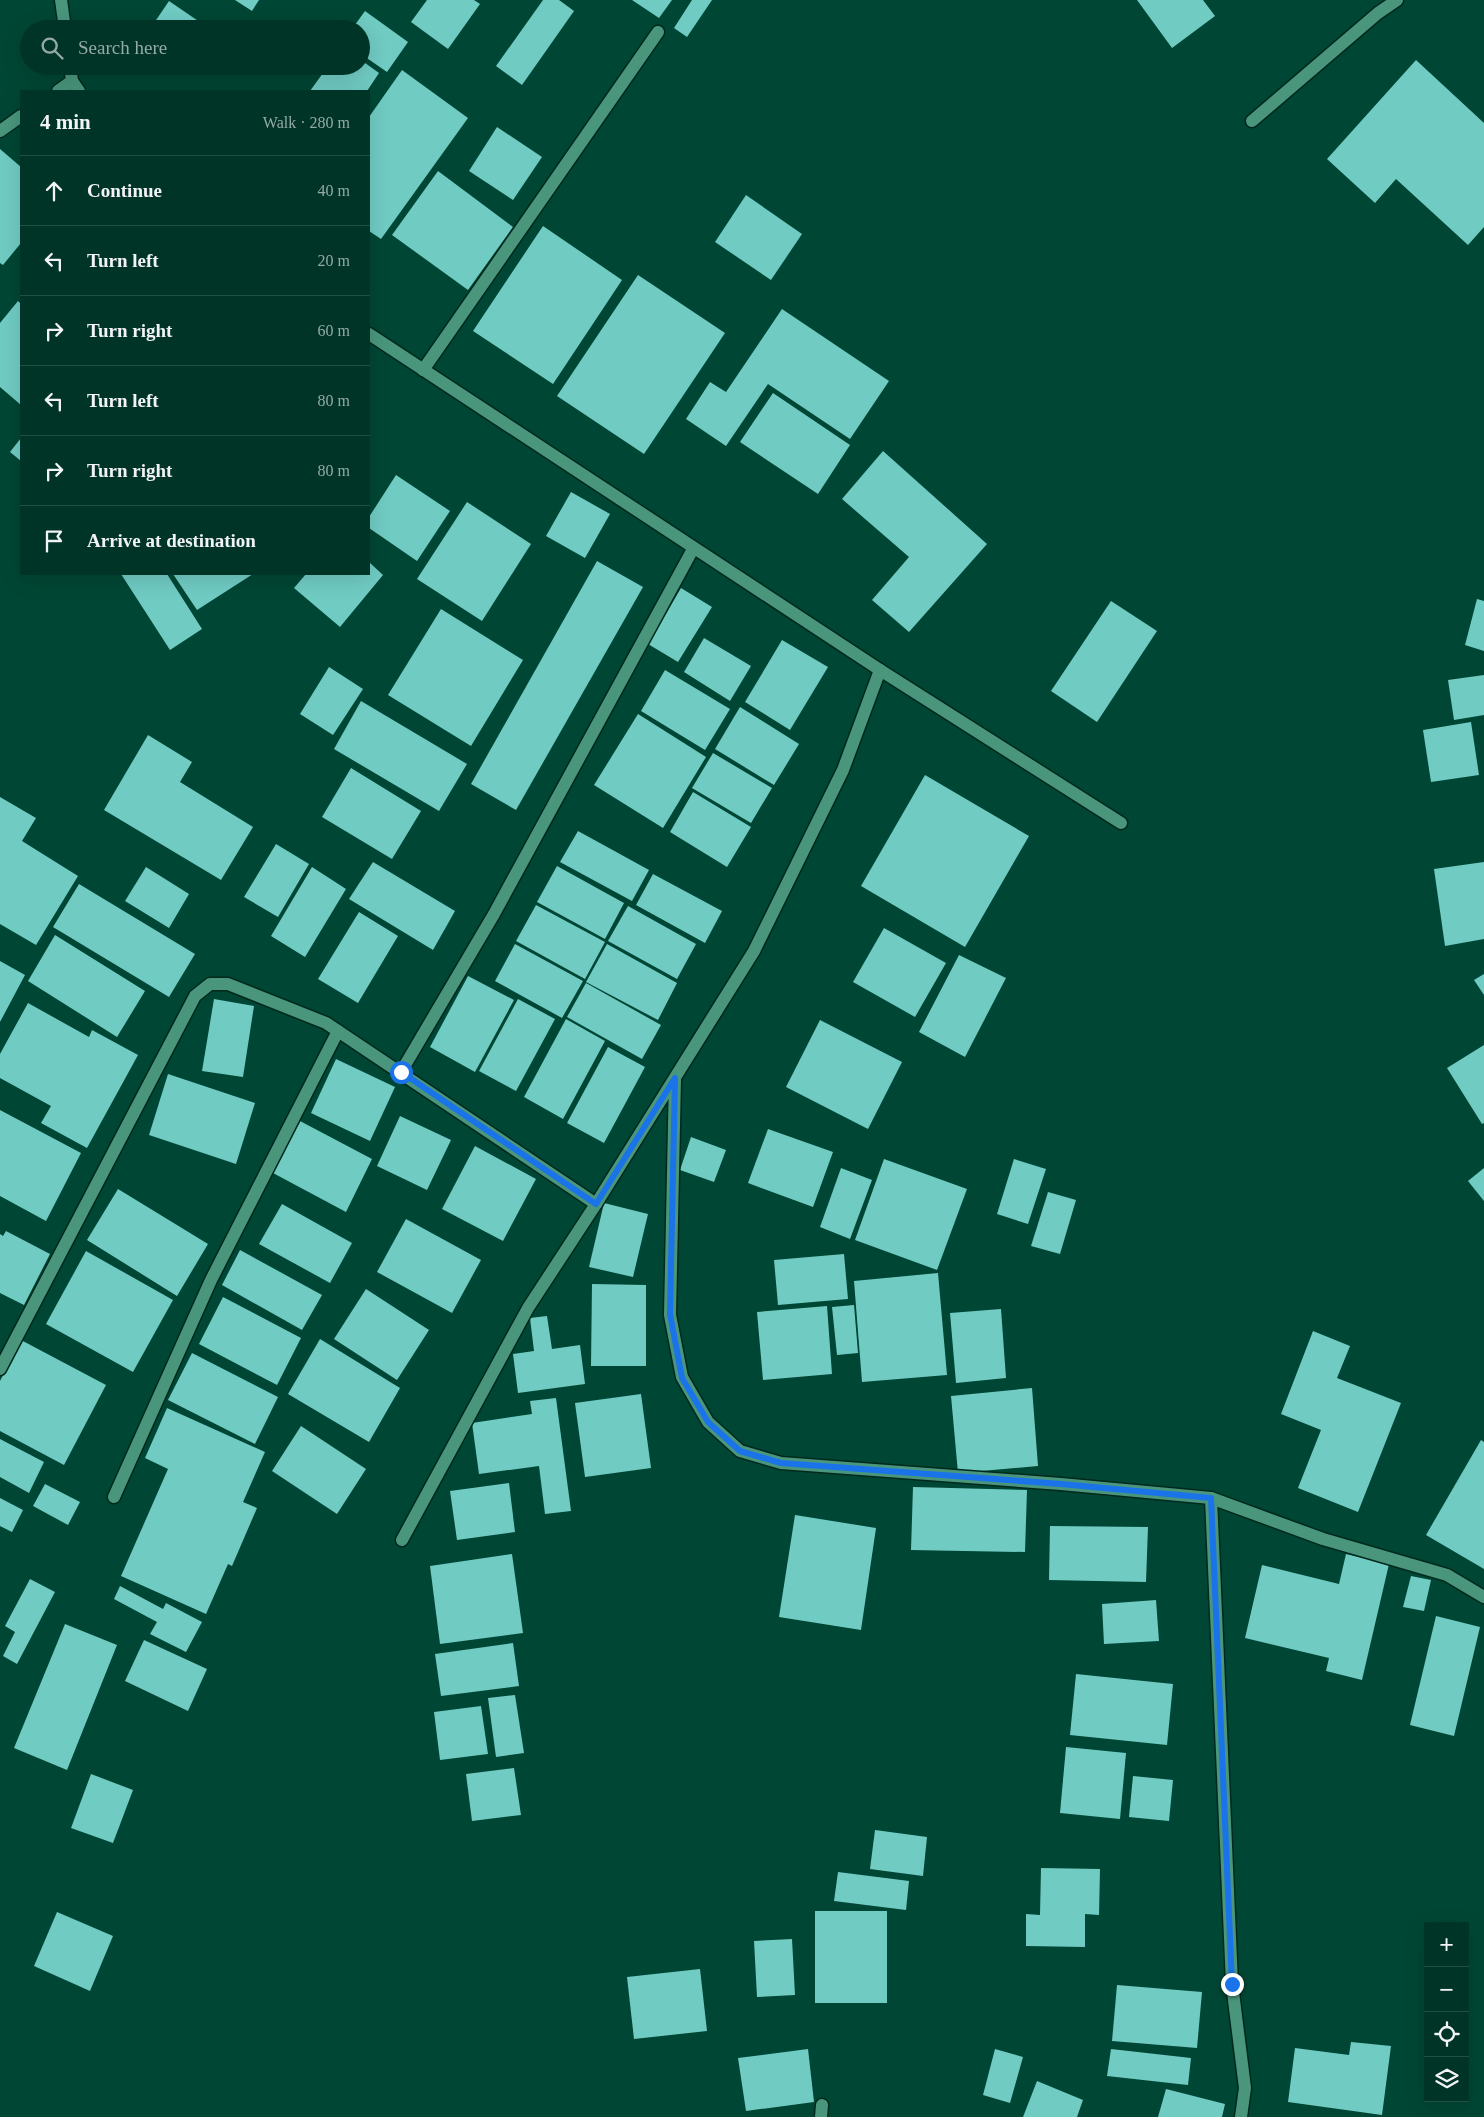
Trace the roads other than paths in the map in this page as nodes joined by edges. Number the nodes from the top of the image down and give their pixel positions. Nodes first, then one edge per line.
1 (61, 0) edge
2 (1397, 0) edge
3 (64, 20) edge
4 (658, 32) dead end
5 (76, 86) edge
6 (62, 90) edge
7 (20, 117) edge
8 (1252, 121) dead end
9 (0, 131) edge
10 (370, 335) edge
11 (423, 370) junction
12 (693, 548) junction
13 (880, 670) junction
14 (1121, 823) dead end
15 (338, 1031) junction
16 (401, 1072) junction
17 (675, 1078) junction
18 (596, 1204) junction
19 (0, 1368) edge
20 (114, 1497) dead end
21 (1211, 1498) junction
22 (402, 1540) dead end
23 (1484, 1597) edge
24 (1242, 2117) edge

1 - 3 street
2 - 8 street
4 - 11 street
5 - 6 street
7 - 9 street
10 - 11 street
11 - 12 street
12 - 13 street
12 - 16 street
13 - 14 street
13 - 17 street
15 - 16 street
15 - 19 street
15 - 20 street
16 - 18 street
17 - 18 street
17 - 21 street
18 - 22 street
21 - 23 street
21 - 24 street

